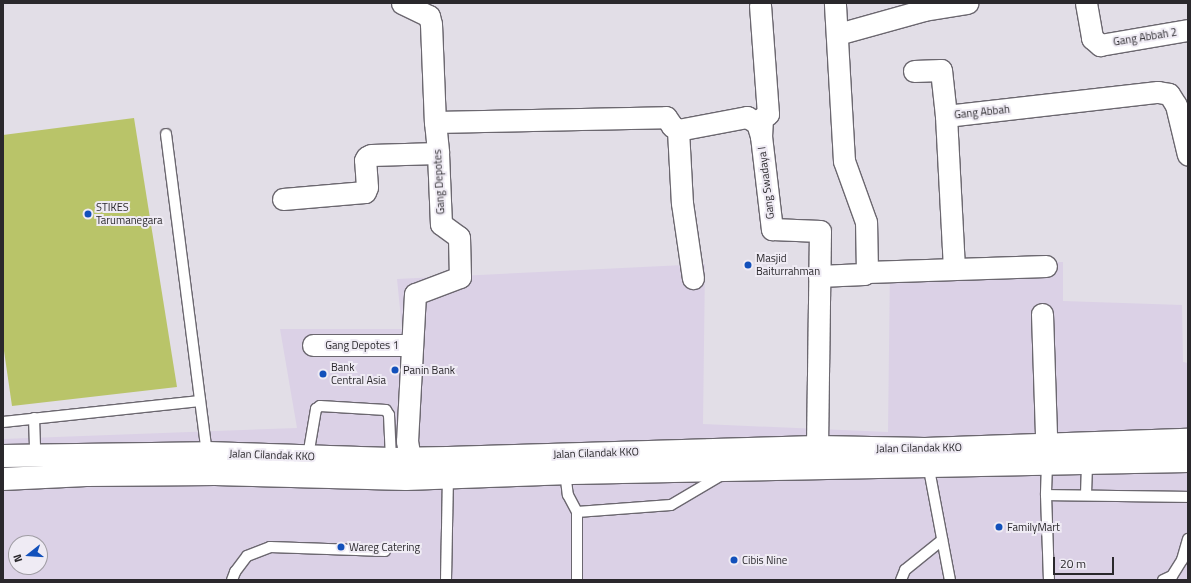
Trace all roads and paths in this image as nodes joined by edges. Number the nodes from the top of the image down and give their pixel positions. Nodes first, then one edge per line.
1 (402, 3) edge
2 (835, 3) edge
3 (966, 3) edge
4 (1086, 3) edge
5 (760, 5) dead end
6 (1188, 30) edge
7 (838, 34) junction
8 (914, 71) dead end
9 (946, 116) junction
10 (435, 122) junction
11 (678, 130) junction
12 (166, 134) dead end
13 (761, 136) junction
14 (438, 153) junction
15 (1188, 155) edge
16 (283, 199) dead end
17 (1046, 266) dead end
18 (954, 268) junction
19 (866, 272) junction
20 (819, 276) junction
21 (693, 278) dead end
22 (1042, 314) dead end
23 (312, 345) dead end
24 (411, 345) junction
25 (200, 401) junction
26 (34, 418) junction
27 (3, 422) edge
28 (1188, 440) edge
29 (817, 447) junction
30 (207, 453) junction
31 (1087, 453) junction
32 (1047, 454) junction
33 (36, 455) junction
34 (3, 456) edge
35 (308, 456) junction
36 (927, 458) junction
37 (1188, 461) edge
38 (565, 464) junction
39 (402, 465) junction
40 (338, 467) junction
41 (448, 468) junction
42 (730, 470) junction
43 (3, 480) edge
44 (1086, 494) junction
45 (1046, 495) junction
46 (1188, 497) edge
47 (577, 512) junction
48 (1188, 539) edge
49 (942, 540) junction
50 (385, 551) dead end
51 (232, 580) edge
52 (446, 580) edge
53 (577, 580) edge
54 (901, 580) edge
55 (950, 580) edge
56 (1049, 580) edge
57 (1164, 580) edge

1 - 10 street, Gang Depotes
2 - 7 street
3 - 7 street
4 - 6 street, Gang Abbah 2
5 - 13 street
7 - 19 street
8 - 9 street
9 - 15 street, Gang Abbah
9 - 18 street, Gang Abbah
10 - 11 street
10 - 14 street, Gang Depotes
11 - 13 street, Gang Swadaya I
11 - 21 street
12 - 25 lane
13 - 20 street, Gang Swadaya I
14 - 16 street
14 - 24 street, Gang Depotes
17 - 18 street
18 - 19 street
19 - 20 street
20 - 29 street, Gang Swadaya I
22 - 32 street
23 - 24 street, Gang Depotes 1
24 - 39 street, Gang Depotes
25 - 26 lane
25 - 30 lane
26 - 27 lane
26 - 33 lane
28 - 31 street, Jalan Cilandak KKO
29 - 36 street, Jalan Cilandak KKO
29 - 38 street, Jalan Cilandak KKO
30 - 33 street, Jalan Cilandak KKO
30 - 35 street, Jalan Cilandak KKO
31 - 32 street, Jalan Cilandak KKO
31 - 37 street, Jalan Cilandak KKO
31 - 44 lane
32 - 36 street, Jalan Cilandak KKO
32 - 45 lane
33 - 34 street, Jalan Cilandak KKO
35 - 39 lane
35 - 40 street, Jalan Cilandak KKO
36 - 42 street, Jalan Cilandak KKO
36 - 49 lane
38 - 41 street, Jalan Cilandak KKO
38 - 42 street, Jalan Cilandak KKO
38 - 47 lane
39 - 40 street, Jalan Cilandak KKO
39 - 41 street, Jalan Cilandak KKO
40 - 43 street, Jalan Cilandak KKO
41 - 52 lane
42 - 47 lane
44 - 45 lane
44 - 46 lane
45 - 56 lane
47 - 53 lane
48 - 57 lane
49 - 54 lane
49 - 55 lane
50 - 51 lane

